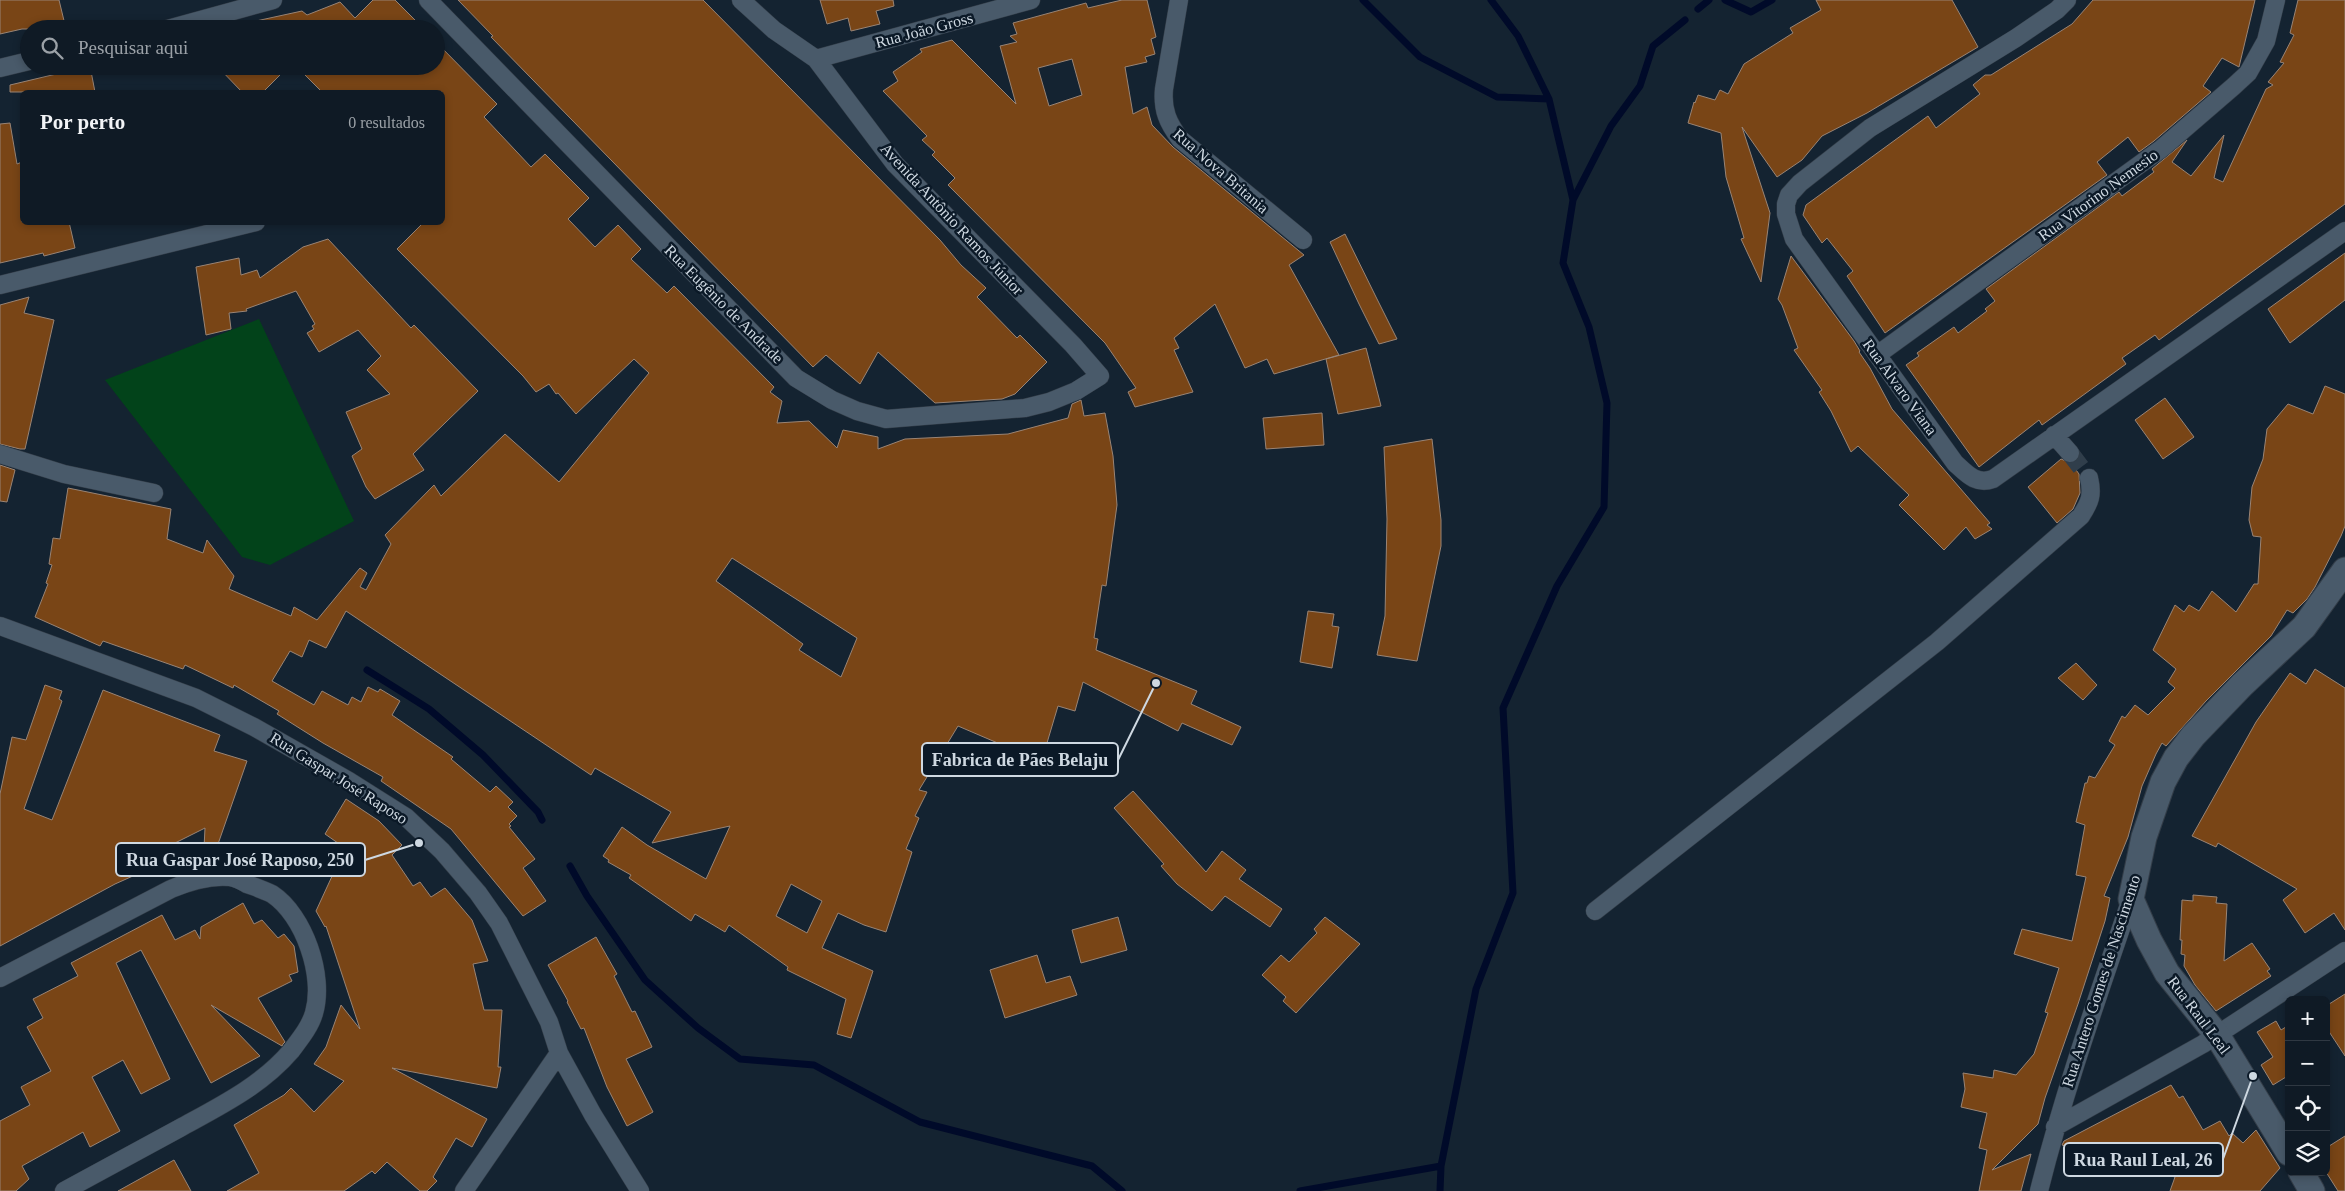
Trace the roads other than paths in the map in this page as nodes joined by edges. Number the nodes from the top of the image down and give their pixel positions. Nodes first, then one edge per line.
1 (273, 0) edge
2 (428, 0) edge
3 (741, 0) edge
4 (1031, 0) edge
5 (1179, 0) edge
6 (2068, 0) edge
7 (2276, 0) edge
8 (201, 20) edge
9 (816, 59) junction
10 (20, 63) edge
11 (0, 68) edge
12 (244, 225) edge
13 (2345, 231) edge
14 (1303, 240) dead end
15 (0, 285) edge
16 (1877, 356) junction
17 (1100, 376) joint
18 (2054, 435) junction
19 (2070, 452) tunnel mouth
20 (0, 454) edge
21 (2088, 478) tunnel mouth
22 (154, 493) dead end
23 (2345, 570) edge
24 (0, 626) edge
25 (2131, 899) junction
26 (1595, 911) dead end
27 (2345, 951) edge
28 (0, 978) edge
29 (2217, 1035) junction
30 (560, 1053) junction
31 (2055, 1128) junction
32 (2285, 1146) edge
33 (2303, 1176) edge
34 (64, 1191) edge
35 (464, 1191) edge
36 (640, 1191) edge
37 (2039, 1191) edge
38 (2312, 1191) edge

1 - 8 street
2 - 17 street, Rua Eugênio de Andrade
3 - 9 street, Avenida Antônio Ramos Júnior
4 - 9 street, Rua João Gross
5 - 14 street, Rua Nova Britania
6 - 16 street, Rua Alvaro Viana
7 - 16 street, Rua Vitorino Nemesio
9 - 17 street, Avenida Antônio Ramos Júnior
10 - 11 street
12 - 15 street
13 - 18 street, Rua Alvaro Viana
16 - 18 street, Rua Alvaro Viana
18 - 19 street
20 - 22 street
21 - 26 street
23 - 25 street, Rua Antero Gomes de Nascimento
24 - 30 street, Rua Gaspar José Raposo
25 - 29 street, Rua Raul Leal
25 - 31 street, Rua Antero Gomes de Nascimento
27 - 29 street
28 - 34 street
29 - 31 street
29 - 32 street, Rua Raul Leal
30 - 35 street
30 - 36 street, Rua Gaspar José Raposo
31 - 37 street, Rua Antero Gomes de Nascimento
33 - 38 street

